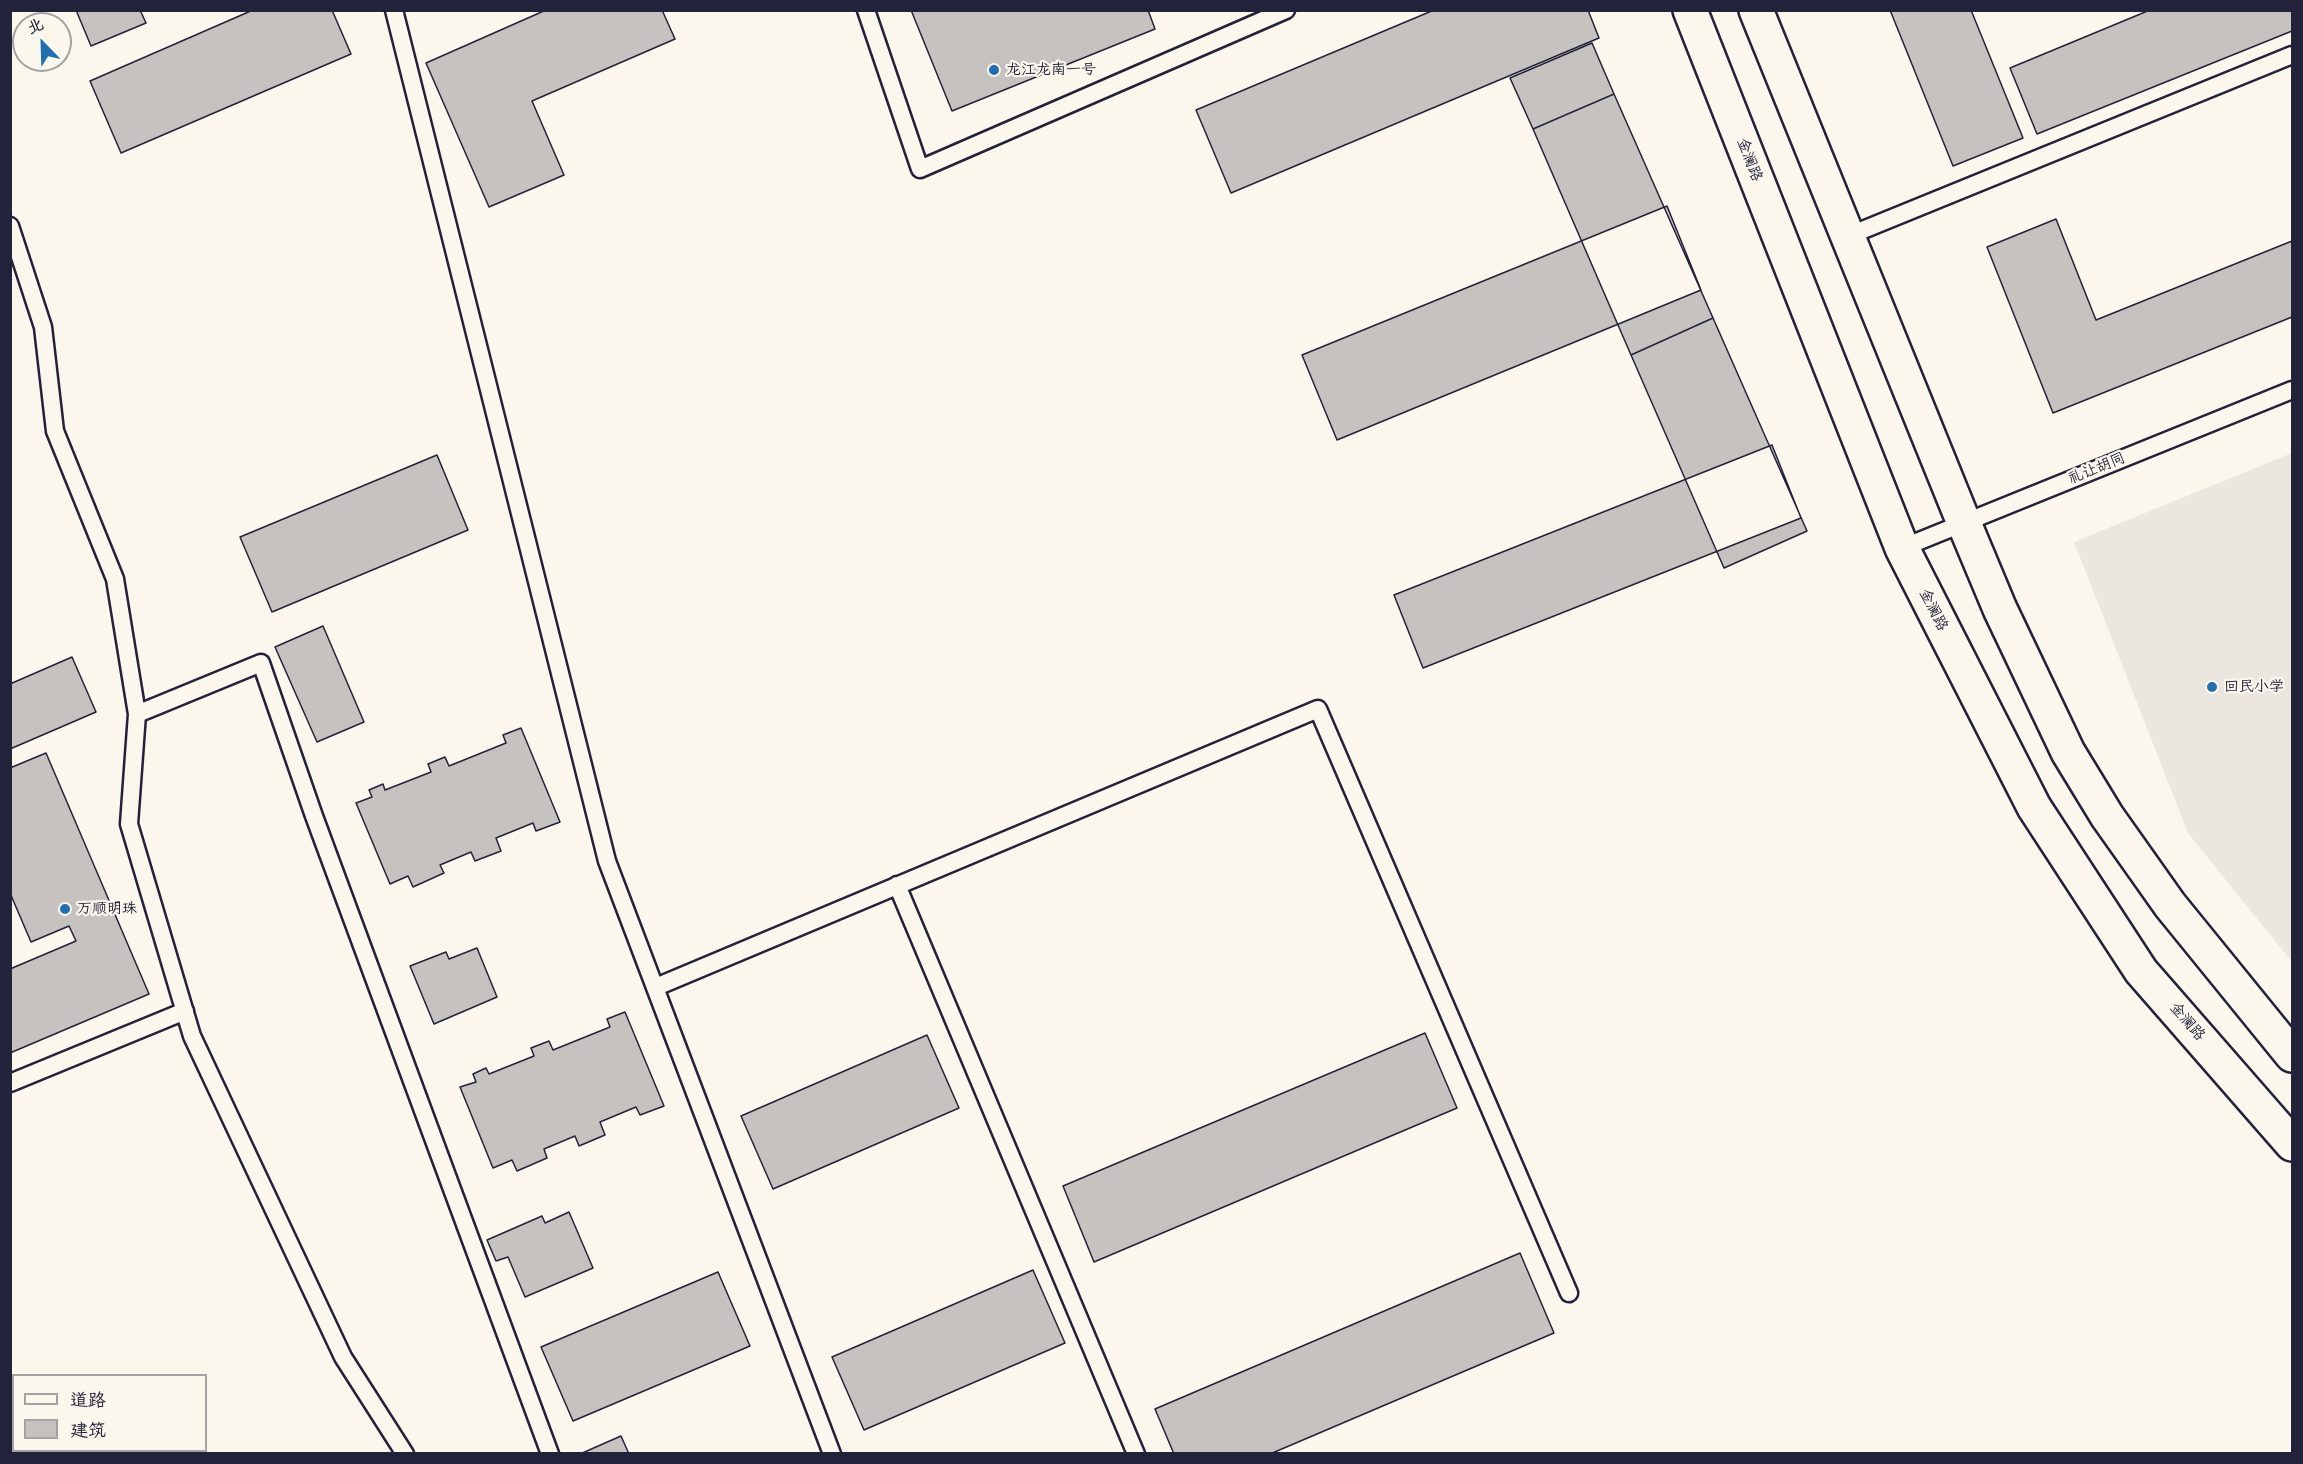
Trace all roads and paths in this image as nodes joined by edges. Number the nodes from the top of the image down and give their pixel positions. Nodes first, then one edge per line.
1 (394, 10) edge
2 (866, 10) edge
3 (1286, 10) edge
4 (1690, 10) edge
5 (1756, 10) edge
6 (2292, 55) edge
7 (10, 226) edge
8 (1848, 236) junction
9 (2292, 390) edge
10 (1964, 523) junction
11 (1902, 548) junction
12 (138, 714) junction
13 (897, 885) junction
14 (656, 987) junction
15 (185, 1011) junction
16 (2292, 1055) edge
17 (10, 1083) edge
18 (2292, 1144) edge
19 (1569, 1293) dead end
20 (405, 1454) edge
21 (550, 1454) edge
22 (832, 1454) edge
23 (1137, 1454) edge

1 - 14 lane
2 - 3 lane
4 - 11 street, 金澜路
5 - 8 street
6 - 8 lane
7 - 12 lane
8 - 10 street
9 - 10 lane, 礼让胡同
10 - 11 lane, 礼让胡同
10 - 16 street
11 - 18 street, 金澜路
12 - 15 lane
12 - 21 lane
13 - 14 lane
13 - 19 lane
13 - 23 lane
14 - 22 lane
15 - 17 lane
15 - 20 lane

